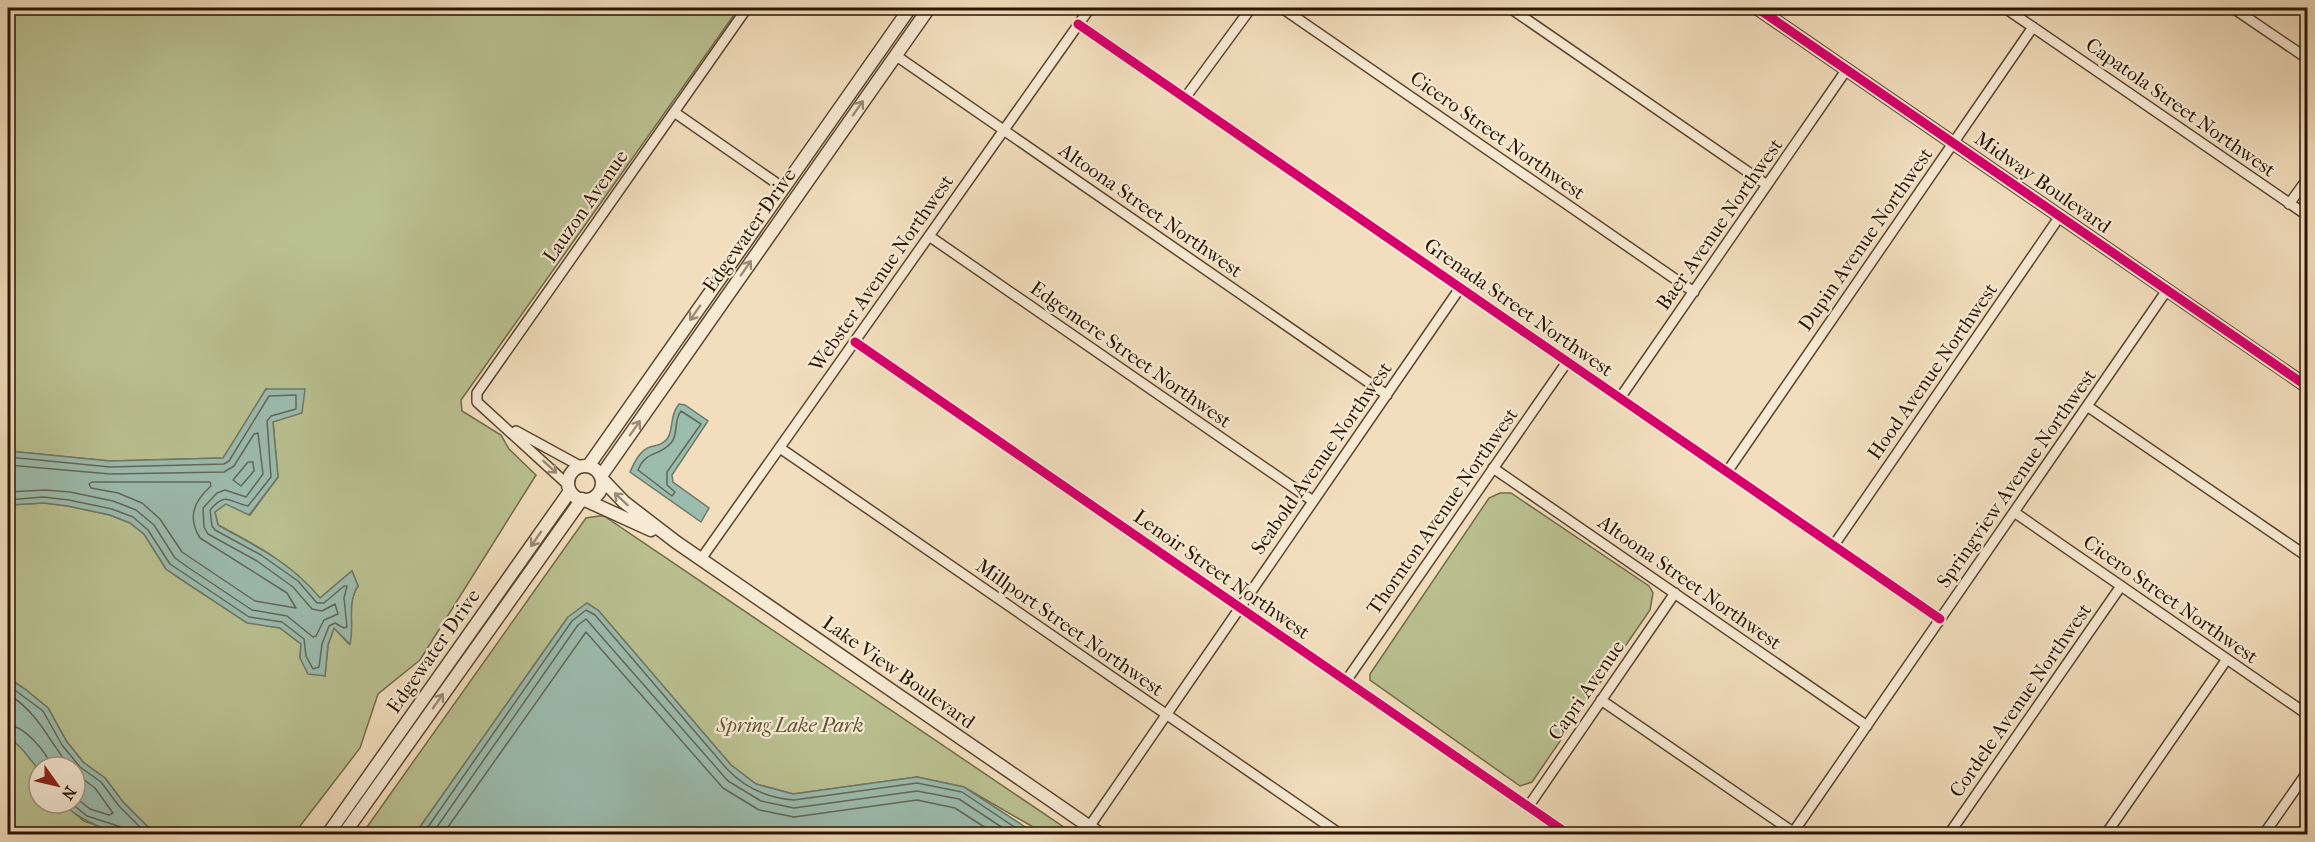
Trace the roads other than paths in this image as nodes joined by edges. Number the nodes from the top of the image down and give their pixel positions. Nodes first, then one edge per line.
1 (747, 8) edge
2 (910, 8) edge
3 (929, 8) edge
4 (1090, 8) edge
5 (1251, 8) edge
6 (1282, 8) edge
7 (1510, 8) edge
8 (1757, 8) edge
9 (2005, 8) edge
10 (2233, 8) edge
11 (1078, 24) junction
12 (2033, 27) junction
13 (895, 55) junction
14 (2307, 59) edge
15 (1847, 69) junction
16 (1185, 98) junction
17 (674, 112) junction
18 (1004, 130) junction
19 (1954, 143) junction
20 (2307, 178) edge
21 (1767, 185) junction
22 (782, 186) junction
23 (2289, 204) junction
24 (2060, 216) junction
25 (2307, 216) edge
26 (929, 236) junction
27 (1460, 288) junction
28 (2167, 290) junction
29 (1694, 292) junction
30 (855, 342) junction
31 (1567, 362) junction
32 (2307, 387) edge
33 (1387, 395) junction
34 (1620, 398) junction
35 (2087, 406) junction
36 (501, 422) junction
37 (780, 448) junction
38 (584, 466) junction
39 (1493, 468) junction
40 (1727, 472) junction
41 (602, 477) junction
42 (569, 488) junction
43 (584, 500) junction
44 (1313, 501) junction
45 (2014, 512) junction
46 (676, 542) junction
47 (1834, 546) junction
48 (2307, 557) edge
49 (702, 559) junction
50 (2121, 586) junction
51 (1675, 593) junction
52 (1240, 608) junction
53 (1940, 619) junction
54 (2227, 659) junction
55 (1346, 681) junction
56 (1601, 700) junction
57 (413, 712) junction
58 (1166, 715) junction
59 (2307, 715) edge
60 (1867, 726) junction
61 (2307, 771) edge
62 (365, 805) junction
63 (1528, 807) junction
64 (1089, 827) junction
65 (1792, 833) edge
66 (328, 834) edge
67 (344, 834) edge
68 (1100, 834) edge
69 (1340, 834) edge
70 (1568, 834) edge
71 (1949, 834) edge
72 (2106, 834) edge
73 (2264, 834) edge

1 - 17 street, Lauzon Avenue
2 - 22 street, Edgewater Drive
3 - 13 street, Edgewater Drive
4 - 11 street, Webster Avenue Northwest
5 - 16 street
6 - 29 street, Cicero Street Northwest
7 - 21 street
8 - 15 street, Midway Boulevard
9 - 12 street, Capatola Street Northwest
10 - 14 street
11 - 16 street, Grenada Street Northwest
11 - 18 street, Webster Avenue Northwest
12 - 19 street, Dupin Avenue Northwest
12 - 23 street, Capatola Street Northwest
13 - 18 street, Altoona Street Northwest
41 -> 13 street, Edgewater Drive
15 - 19 street, Midway Boulevard
15 - 21 street, Baer Avenue Northwest
16 - 27 street, Grenada Street Northwest
17 - 22 street
17 - 36 street, Lauzon Avenue
18 - 26 street, Webster Avenue Northwest
18 - 33 street, Altoona Street Northwest
19 - 24 street, Midway Boulevard
19 - 40 street, Dupin Avenue Northwest
20 - 23 street
21 - 29 street, Baer Avenue Northwest
22 -> 38 street, Edgewater Drive
23 - 25 street, Capatola Street Northwest
24 - 28 street, Midway Boulevard
24 - 47 street, Hood Avenue Northwest
26 - 30 street, Webster Avenue Northwest
26 - 44 street, Edgemere Street Northwest
27 - 31 street, Grenada Street Northwest
27 - 33 street, Seabold Avenue Northwest
28 - 32 street, Midway Boulevard
28 - 35 street, Springview Avenue Northwest
29 - 34 street, Baer Avenue Northwest
30 - 37 street, Webster Avenue Northwest
30 - 52 street, Lenoir Street Northwest
31 - 34 street, Grenada Street Northwest
31 - 39 street, Thornton Avenue Northwest
33 - 44 street, Seabold Avenue Northwest
34 - 40 street, Grenada Street Northwest
35 - 45 street, Springview Avenue Northwest
35 - 48 street
36 - 38 street, Lauzon Avenue
36 -> 42 street, Lauzon Avenue
37 - 49 street, Webster Avenue Northwest
37 - 58 street, Millport Street Northwest
38 - 41 street
38 - 42 street
39 - 51 street, Altoona Street Northwest
39 - 55 street, Thornton Avenue Northwest
40 - 47 street, Grenada Street Northwest
41 - 43 street
46 -> 41 street, Lake View Boulevard
42 - 43 street
42 -> 57 street, Edgewater Drive
43 - 46 street, Lake View Boulevard
62 -> 43 street, Edgewater Drive
44 - 52 street, Seabold Avenue Northwest
45 - 50 street, Cicero Street Northwest
45 - 53 street, Springview Avenue Northwest
46 - 49 street, Lake View Boulevard
47 - 53 street, Grenada Street Northwest
49 - 64 street, Lake View Boulevard
50 - 54 street, Cicero Street Northwest
50 - 71 street, Cordele Avenue Northwest
51 - 56 street, Capri Avenue
51 - 60 street, Altoona Street Northwest
52 - 55 street, Lenoir Street Northwest
52 - 58 street, Seabold Avenue Northwest
53 - 60 street, Springview Avenue Northwest
54 - 59 street, Cicero Street Northwest
54 - 72 street
55 - 63 street, Lenoir Street Northwest
56 - 63 street, Capri Avenue
56 - 65 street
57 - 62 street
57 - 66 street, Edgewater Drive
58 - 64 street, Seabold Avenue Northwest
58 - 69 street, Millport Street Northwest
60 - 65 street, Springview Avenue Northwest
61 - 73 street
62 - 67 street, Edgewater Drive
63 - 70 street, Lenoir Street Northwest
64 - 68 street, Lake View Boulevard

